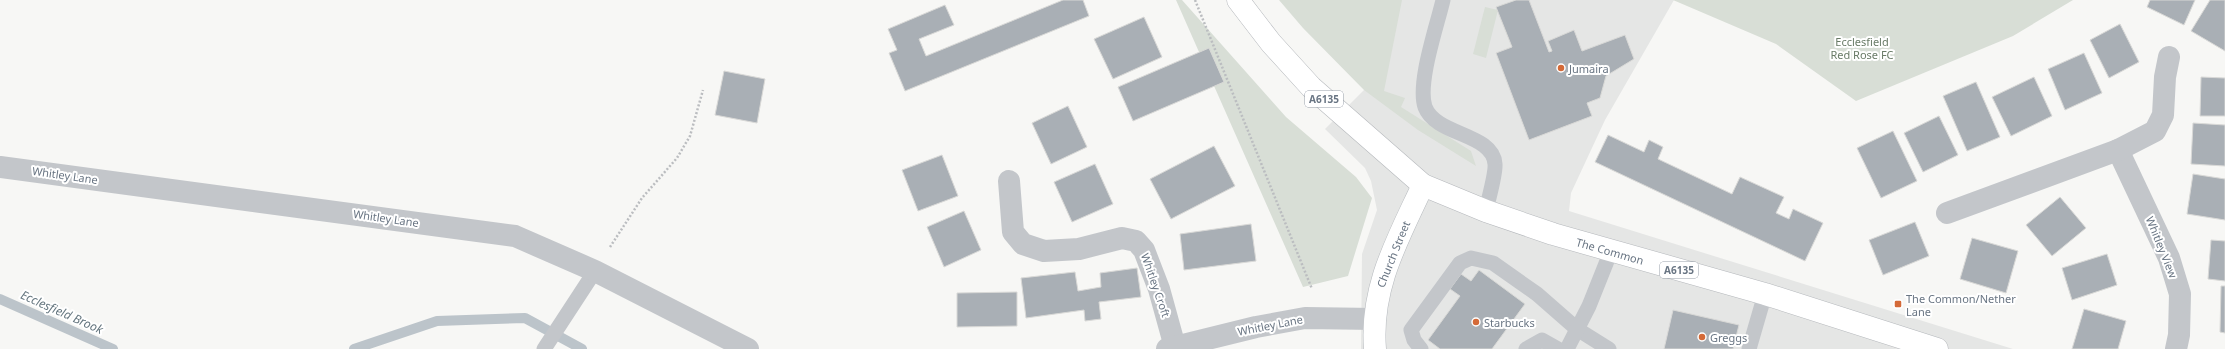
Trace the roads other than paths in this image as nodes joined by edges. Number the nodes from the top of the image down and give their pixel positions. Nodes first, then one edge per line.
1 (1238, 0) edge
2 (1443, 0) edge
3 (2169, 57) dead end
4 (2118, 150) junction
5 (0, 166) edge
6 (1009, 181) dead end
7 (1423, 185) junction
8 (1486, 211) junction
9 (1947, 213) dead end
10 (1611, 251) junction
11 (595, 271) junction
12 (1765, 294) junction
13 (1375, 319) junction
14 (1577, 329) junction
15 (1171, 348) edge
16 (544, 349) edge
17 (748, 349) edge
18 (1375, 349) edge
19 (1420, 349) edge
20 (1526, 349) edge
21 (1558, 349) edge
22 (1567, 349) edge
23 (1609, 349) edge
24 (1749, 349) edge
25 (1937, 349) edge
26 (2176, 349) edge

1 - 7 main road, A6135
2 - 8 lane
3 - 4 street
4 - 9 street
4 - 26 street, Whitley View
5 - 11 street, Whitley Lane
6 - 15 street, Whitley Croft
7 - 8 main road, The Common / A6135
7 - 13 main road, Church Street
8 - 10 main road, The Common / A6135
10 - 12 main road, The Common / A6135
10 - 14 lane
11 - 16 lane
11 - 17 street, Whitley Lane
12 - 24 lane
12 - 25 main road, The Common / A6135
13 - 15 street, Whitley Lane
13 - 18 main road, Church Street
14 - 19 lane
14 - 22 lane
14 - 23 lane
20 - 21 lane

